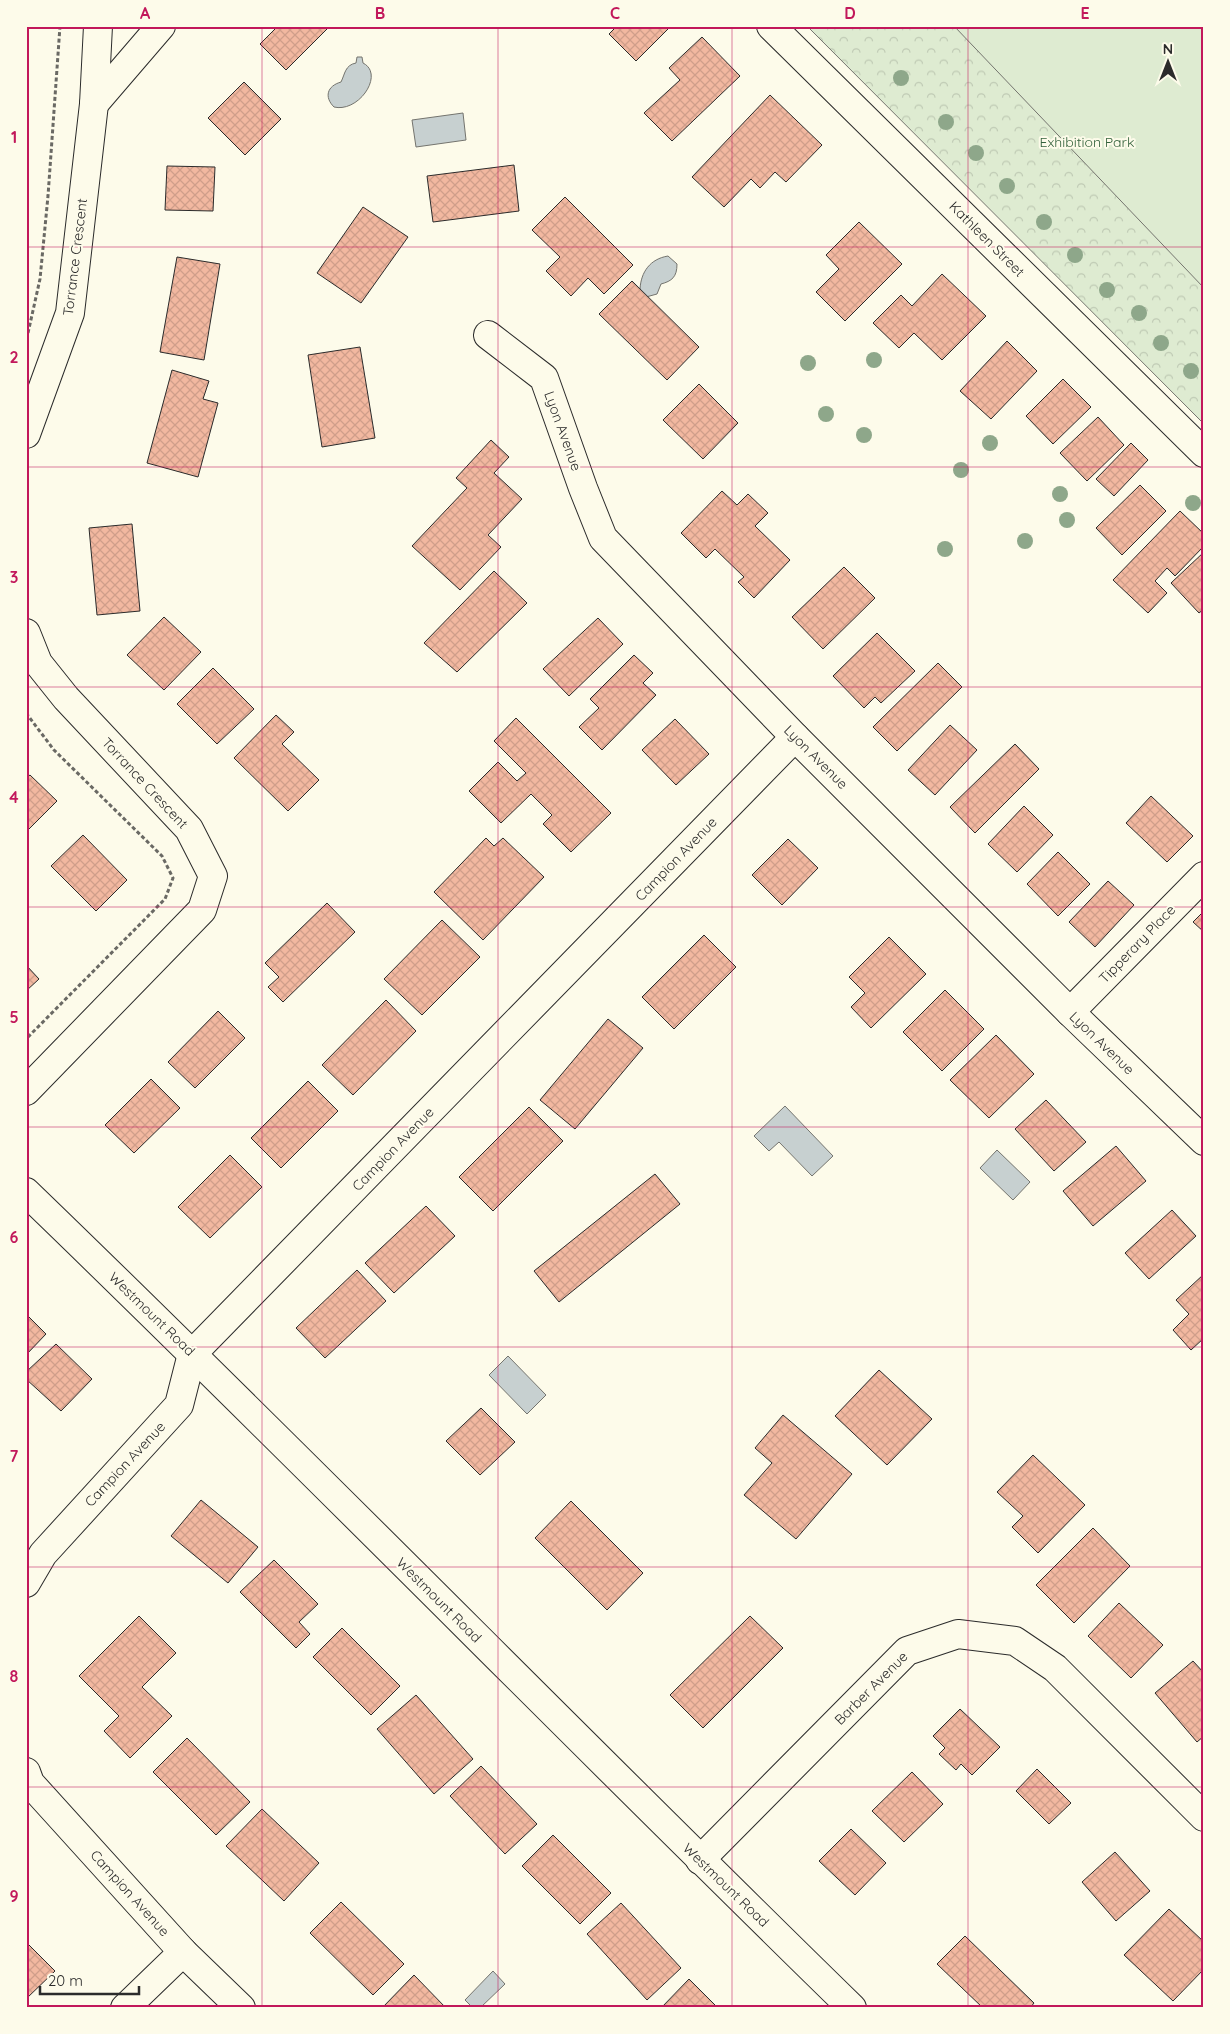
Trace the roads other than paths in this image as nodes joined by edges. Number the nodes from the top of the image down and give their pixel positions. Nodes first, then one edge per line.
1 (98, 26) edge
2 (161, 26) edge
3 (771, 26) edge
4 (94, 104) junction
5 (488, 335) dead end
6 (26, 434) edge
7 (1204, 453) edge
8 (26, 633) edge
9 (795, 737) junction
10 (1204, 876) edge
11 (1070, 1012) junction
12 (26, 1091) edge
13 (1204, 1141) edge
14 (26, 1192) edge
15 (192, 1354) junction
16 (26, 1584) edge
17 (26, 1772) edge
18 (1204, 1817) edge
19 (700, 1860) junction
20 (183, 1952) junction
21 (125, 2008) edge
22 (241, 2008) edge
23 (852, 2008) edge

1 - 4 street, Torrance Crescent
2 - 4 street
3 - 7 street, Kathleen Street
4 - 6 street, Torrance Crescent
5 - 9 street, Lyon Avenue
8 - 12 street, Torrance Crescent
9 - 11 street, Lyon Avenue
9 - 15 street, Campion Avenue
10 - 11 street, Tipperary Place
11 - 13 street, Lyon Avenue
14 - 15 street, Westmount Road
15 - 16 street, Campion Avenue
15 - 19 street, Westmount Road
17 - 20 street, Campion Avenue
18 - 19 street, Barber Avenue
19 - 23 street, Westmount Road
20 - 21 street
20 - 22 street, Campion Avenue

